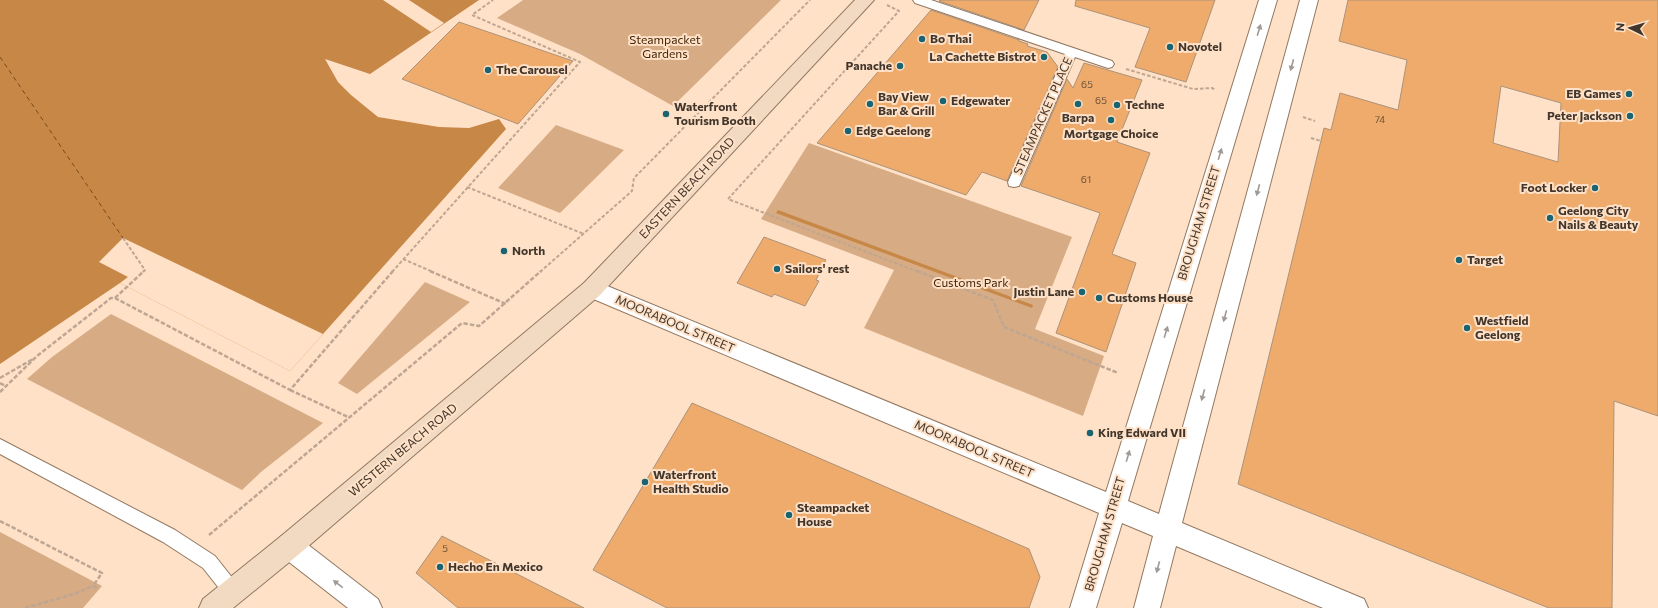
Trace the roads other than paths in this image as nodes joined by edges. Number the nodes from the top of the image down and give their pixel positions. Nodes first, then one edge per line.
1 (865, 0) edge
2 (919, 0) edge
3 (1268, 0) edge
4 (1310, 0) edge
5 (1072, 51) junction
6 (1108, 64) dead end
7 (1014, 182) dead end
8 (592, 290) junction
9 (0, 446) edge
10 (1113, 507) junction
11 (1167, 530) junction
12 (289, 546) junction
13 (232, 591) junction
14 (212, 608) edge
15 (368, 608) edge
16 (1083, 608) edge
17 (1147, 608) edge
18 (1355, 608) edge

1 - 8 street, EASTERN BEACH ROAD
2 - 5 lane, STEAMPACKET PLACE
10 -> 3 street, BROUGHAM STREET
4 -> 11 street
5 - 6 lane, STEAMPACKET PLACE
5 - 7 lane, STEAMPACKET PLACE
8 - 10 street, MOORABOOL STREET
8 - 12 street, WESTERN BEACH ROAD
9 - 13 lane
10 - 11 street, MOORABOOL STREET
10 - 16 street, BROUGHAM STREET
11 -> 17 street
11 - 18 street, MOORABOOL STREET
12 - 13 street, WESTERN BEACH ROAD
15 -> 12 street
13 - 14 street, WESTERN BEACH ROAD

